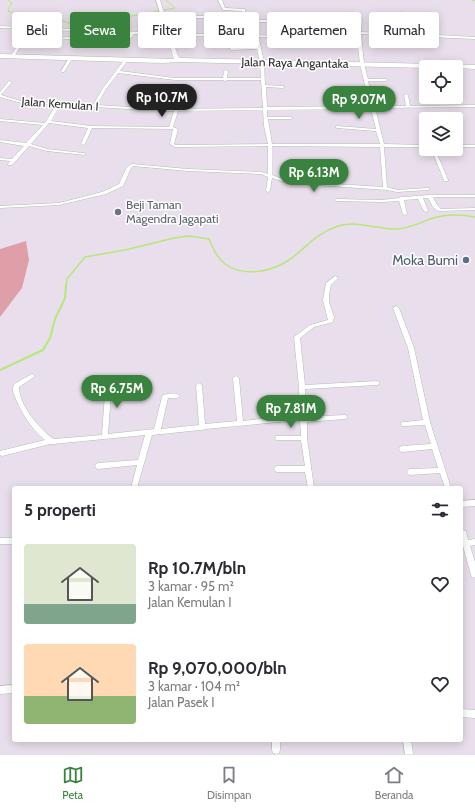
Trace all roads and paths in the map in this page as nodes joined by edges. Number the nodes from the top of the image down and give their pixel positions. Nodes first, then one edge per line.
1 (158, 0) edge
2 (220, 0) edge
3 (164, 12) edge
4 (244, 12) edge
5 (0, 27) edge
6 (12, 27) edge
7 (130, 32) edge
8 (133, 32) junction
9 (138, 32) edge
10 (130, 36) edge
11 (439, 36) edge
12 (475, 38) edge
13 (17, 48) edge
14 (172, 48) edge
15 (259, 48) joint
16 (360, 48) edge
17 (231, 49) dead end
18 (0, 56) edge
19 (12, 57) junction
20 (70, 59) junction
21 (181, 60) junction
22 (126, 61) junction
23 (262, 62) junction
24 (362, 64) junction
25 (475, 67) edge
26 (63, 71) dead end
27 (226, 71) dead end
28 (118, 72) junction
29 (263, 79) junction
30 (225, 80) junction
31 (367, 80) junction
32 (386, 80) dead end
33 (10, 82) dead end
34 (262, 86) junction
35 (283, 87) dead end
36 (0, 95) edge
37 (406, 95) dead end
38 (59, 103) junction
39 (94, 106) junction
40 (475, 106) edge
41 (373, 107) junction
42 (408, 107) junction
43 (176, 110) junction
44 (265, 110) junction
45 (266, 118) junction
46 (291, 118) dead end
47 (0, 120) edge
48 (47, 123) junction
49 (337, 126) dead end
50 (91, 127) junction
51 (171, 128) junction
52 (379, 130) junction
53 (0, 141) edge
54 (83, 144) dead end
55 (26, 145) junction
56 (270, 145) junction
57 (382, 146) junction
58 (419, 146) edge
59 (463, 146) edge
60 (475, 146) edge
61 (83, 154) dead end
62 (436, 156) edge
63 (0, 159) edge
64 (270, 176) junction
65 (446, 180) dead end
66 (386, 189) junction
67 (427, 189) dead end
68 (268, 191) dead end
69 (430, 196) junction
70 (475, 196) edge
71 (420, 197) junction
72 (401, 198) junction
73 (336, 200) dead end
74 (0, 207) edge
75 (475, 210) edge
76 (426, 211) dead end
77 (405, 214) dead end
78 (335, 278) dead end
79 (396, 308) dead end
80 (32, 376) dead end
81 (236, 378) dead end
82 (110, 380) dead end
83 (377, 383) dead end
84 (199, 385) dead end
85 (302, 387) junction
86 (177, 396) dead end
87 (268, 398) dead end
88 (344, 418) dead end
89 (303, 419) junction
90 (270, 421) junction
91 (426, 422) junction
92 (240, 424) junction
93 (404, 424) dead end
94 (202, 428) junction
95 (157, 432) junction
96 (149, 433) junction
97 (106, 436) junction
98 (278, 438) dead end
99 (304, 438) junction
100 (51, 440) junction
101 (434, 446) junction
102 (402, 449) dead end
103 (2, 453) dead end
104 (141, 462) junction
105 (98, 466) dead end
106 (277, 469) dead end
107 (309, 469) junction
108 (441, 470) junction
109 (410, 472) dead end
110 (135, 486) edge
111 (311, 486) edge
112 (447, 486) edge
113 (475, 503) edge
114 (463, 504) edge
115 (463, 534) edge
116 (0, 541) edge
117 (12, 541) edge
118 (475, 542) edge
119 (466, 543) junction
120 (475, 575) edge
121 (12, 689) edge
122 (0, 690) edge
123 (463, 713) edge
124 (475, 714) edge
125 (276, 742) edge
126 (408, 742) edge
127 (276, 750) dead end
128 (409, 754) edge

1 - 3 main road
2 - 4 street
5 - 6 street
7 - 8 street
8 - 9 street
8 - 10 street
11 - 12 street
13 - 19 street
14 - 21 main road
15 - 17 street
15 - 23 street
16 - 24 street
18 - 19 main road, Jalan Raya Angantaka
19 - 20 main road, Jalan Raya Angantaka
20 - 22 main road, Jalan Raya Angantaka
20 - 26 street
21 - 22 main road, Jalan Raya Angantaka
21 - 23 main road, Jalan Raya Angantaka
22 - 28 street
23 - 24 main road, Jalan Raya Angantaka
23 - 29 street
24 - 25 main road, Jalan Raya Angantaka
24 - 31 street
27 - 30 street
28 - 30 street
28 - 39 street
29 - 30 street
29 - 34 street
31 - 32 street
31 - 41 street
33 - 36 street
34 - 35 street
34 - 44 street
36 - 38 street, Jalan Kemulan I
37 - 42 street
38 - 39 street, Jalan Kemulan I
38 - 48 street
39 - 43 street, Jalan Kemulan I
40 - 42 street, Jalan Kemulan I
41 - 42 street, Jalan Kemulan I
41 - 44 street, Jalan Kemulan I
41 - 52 street
43 - 44 street, Jalan Kemulan I
43 - 51 street
44 - 45 street
45 - 46 street
45 - 56 street
47 - 48 street
48 - 50 street
48 - 55 street
49 - 52 street
50 - 51 street
50 - 54 street
51 - 56 street
52 - 57 street
53 - 55 street
55 - 61 street
55 - 63 street
56 - 57 street
56 - 64 street
57 - 58 street
57 - 66 street
59 - 60 street
62 - 65 street
64 - 66 street
64 - 68 street
64 - 74 street
66 - 67 street
69 - 70 street
69 - 71 street
69 - 75 street
71 - 72 street
71 - 76 street
72 - 73 street
72 - 77 street
78 - 85 street
79 - 91 street
80 - 100 street
81 - 92 street
82 - 97 street
83 - 85 street
84 - 94 street
85 - 89 street
86 - 95 street
87 - 90 street
88 - 89 street
89 - 90 street
89 - 99 street
90 - 92 street
91 - 93 street
91 - 101 street
92 - 94 street
94 - 95 street
95 - 96 street
96 - 97 street
96 - 104 street
97 - 100 street
98 - 99 street
99 - 107 street
100 - 103 street
101 - 102 street
101 - 108 street
104 - 105 street
104 - 110 street
106 - 107 street
107 - 111 street
108 - 109 street
108 - 112 street
113 - 114 street
115 - 119 street
116 - 117 street
118 - 119 street
119 - 120 street
121 - 122 street
123 - 124 street
125 - 127 street
126 - 128 street

